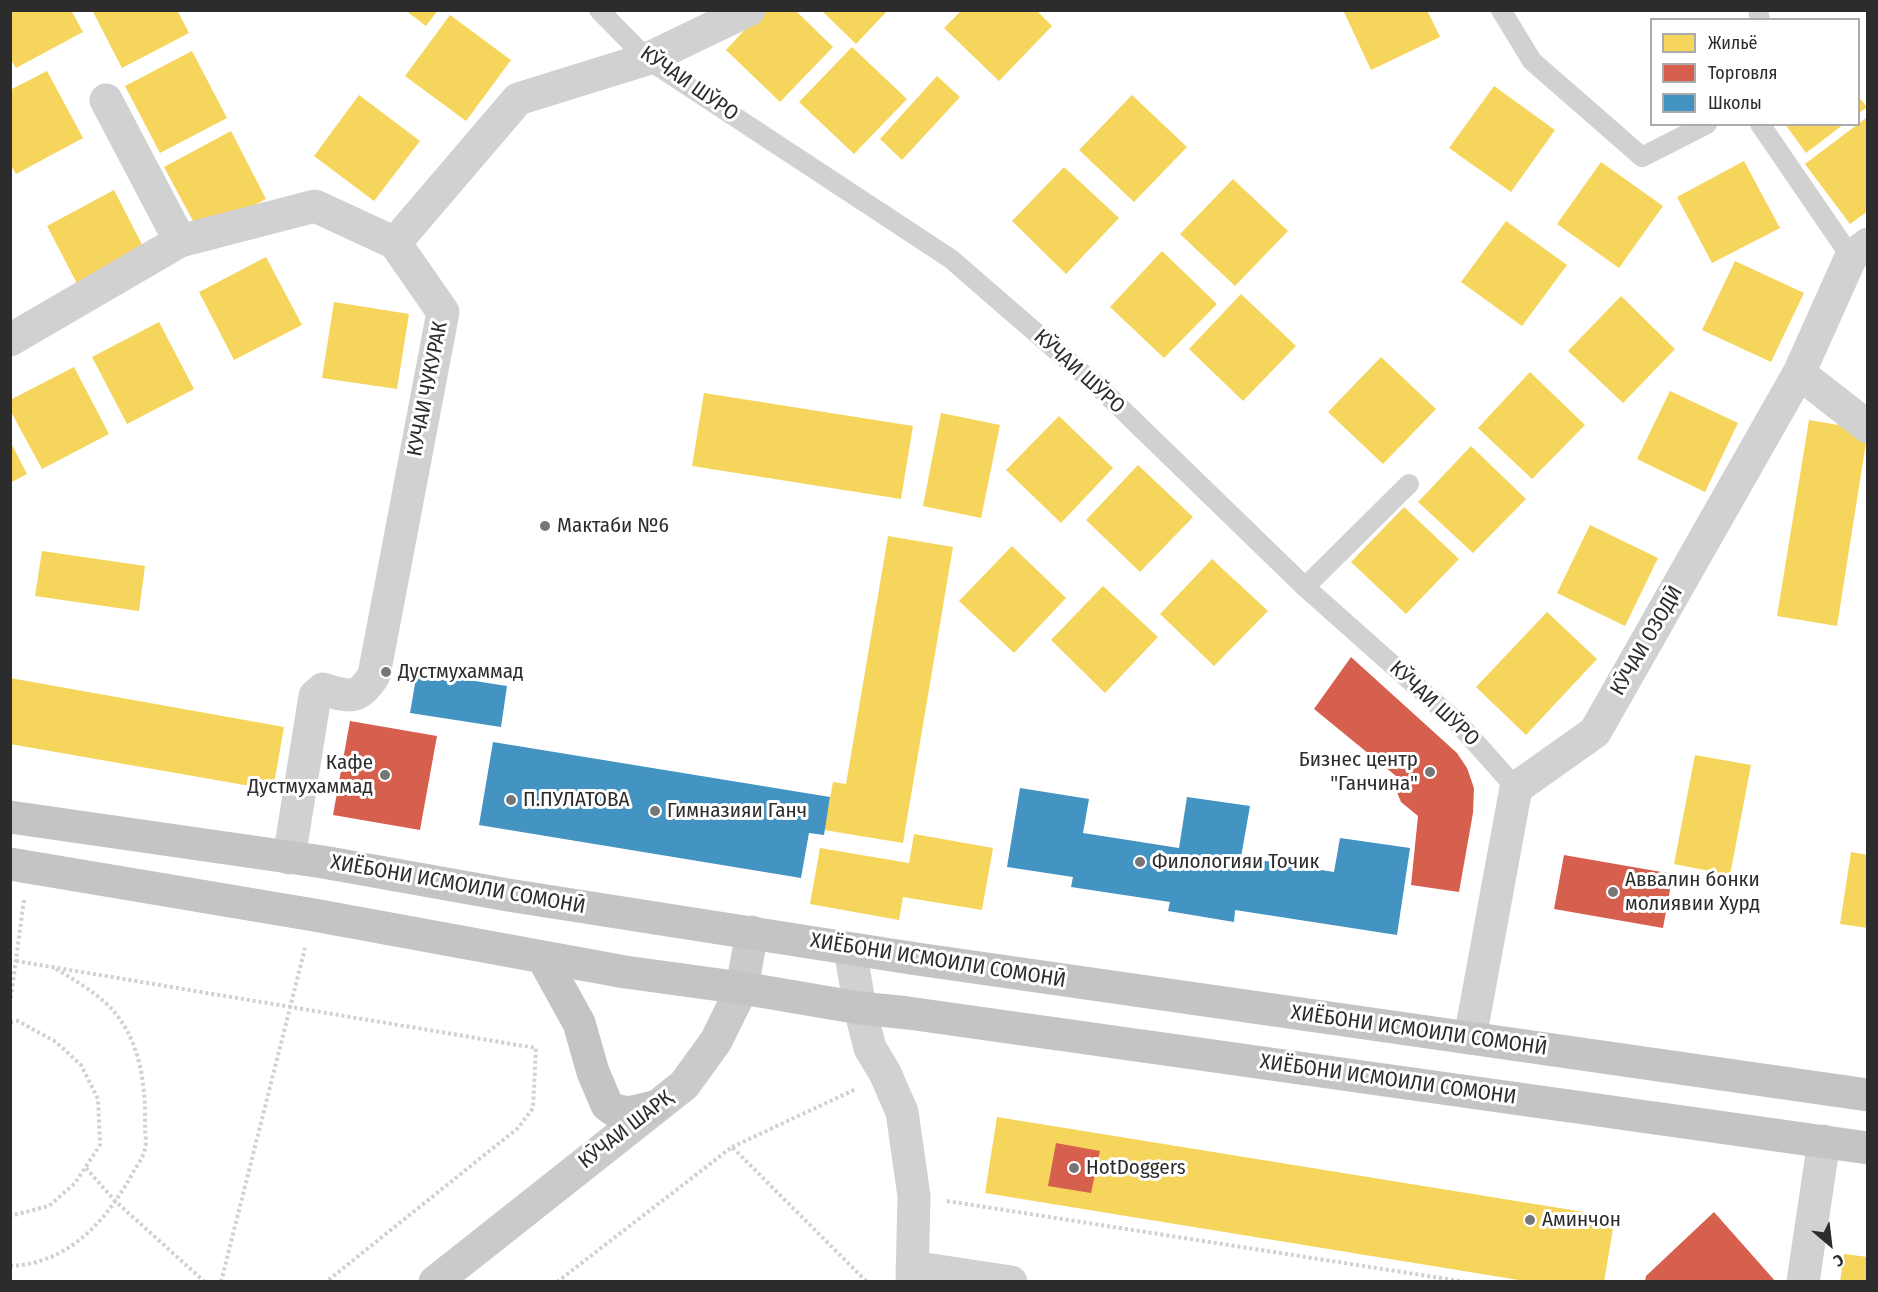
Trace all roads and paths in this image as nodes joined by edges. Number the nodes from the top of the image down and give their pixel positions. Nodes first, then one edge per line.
1 (598, 10) edge
2 (748, 10) edge
3 (1501, 10) edge
4 (647, 59) junction
5 (106, 100) dead end
6 (1703, 126) edge
7 (1762, 126) edge
8 (180, 241) junction
9 (395, 243) junction
10 (1859, 251) edge
11 (10, 340) edge
12 (1799, 373) junction
13 (1868, 427) edge
14 (1409, 484) dead end
15 (1305, 587) junction
16 (1516, 788) junction
17 (10, 817) edge
18 (289, 858) junction
19 (19, 865) edge
20 (314, 915) junction
21 (752, 932) junction
22 (850, 949) junction
23 (543, 958) junction
24 (16, 961) junction
25 (50, 965) junction
26 (742, 988) junction
27 (10, 1004) edge
28 (290, 1007) junction
29 (860, 1008) junction
30 (10, 1022) edge
31 (1470, 1038) junction
32 (1868, 1095) edge
33 (828, 1103) dead end
34 (654, 1107) junction
35 (1824, 1141) junction
36 (732, 1148) junction
37 (1868, 1148) edge
38 (86, 1168) junction
39 (914, 1196) junction
40 (114, 1201) junction
41 (10, 1216) edge
42 (10, 1266) edge
43 (912, 1274) edge
44 (205, 1281) edge
45 (221, 1281) edge
46 (326, 1281) edge
47 (435, 1281) edge
48 (557, 1281) edge
49 (867, 1281) edge
50 (1011, 1281) edge
51 (1466, 1281) edge
52 (1803, 1281) edge

1 - 4 lane, КЎЧАИ ШЎРО
2 - 4 street
3 - 6 lane
4 - 9 street
4 - 15 lane, КЎЧАИ ШЎРО
5 - 8 street
7 - 10 lane
8 - 9 street
8 - 11 street
9 - 18 street, КУЧАИ ЧУКУРАК
10 - 12 street, КӮЧАИ ОЗОДӢ
12 - 13 street
12 - 16 street, КӮЧАИ ОЗОДӢ
14 - 15 lane
15 - 16 lane, КЎЧАИ ШЎРО
16 - 31 street
17 - 18 main road, ХИЁБОНИ ИСМОИЛИ СОМОНӢ
18 - 21 main road, ХИЁБОНИ ИСМОИЛИ СОМОНӢ
19 - 20 main road
19 - 24 path
20 - 23 main road
20 - 28 path
21 - 22 main road, ХИЁБОНИ ИСМОИЛИ СОМОНӢ
21 - 26 main road, КӮЧАИ ШАРҚ
22 - 29 street
22 - 31 main road, ХИЁБОНИ ИСМОИЛИ СОМОНӢ
23 - 26 main road
23 - 34 main road
24 - 25 path
24 - 27 path
25 - 28 path
25 - 40 path
26 - 29 main road
26 - 34 main road, КӮЧАИ ШАРҚ
28 - 45 path
28 - 46 path
29 - 35 main road, ХИЁБОНИ ИСМОИЛИ СОМОНИ
29 - 39 street
30 - 38 path
31 - 32 main road, ХИЁБОНИ ИСМОИЛИ СОМОНӢ
33 - 36 path
34 - 47 main road, КӮЧАИ ШАРҚ
35 - 37 main road, ХИЁБОНИ ИСМОИЛИ СОМОНИ
35 - 52 street
36 - 48 path
36 - 49 path
38 - 40 path
38 - 41 path
39 - 43 street
39 - 51 path
40 - 42 path
40 - 44 path
43 - 50 street

